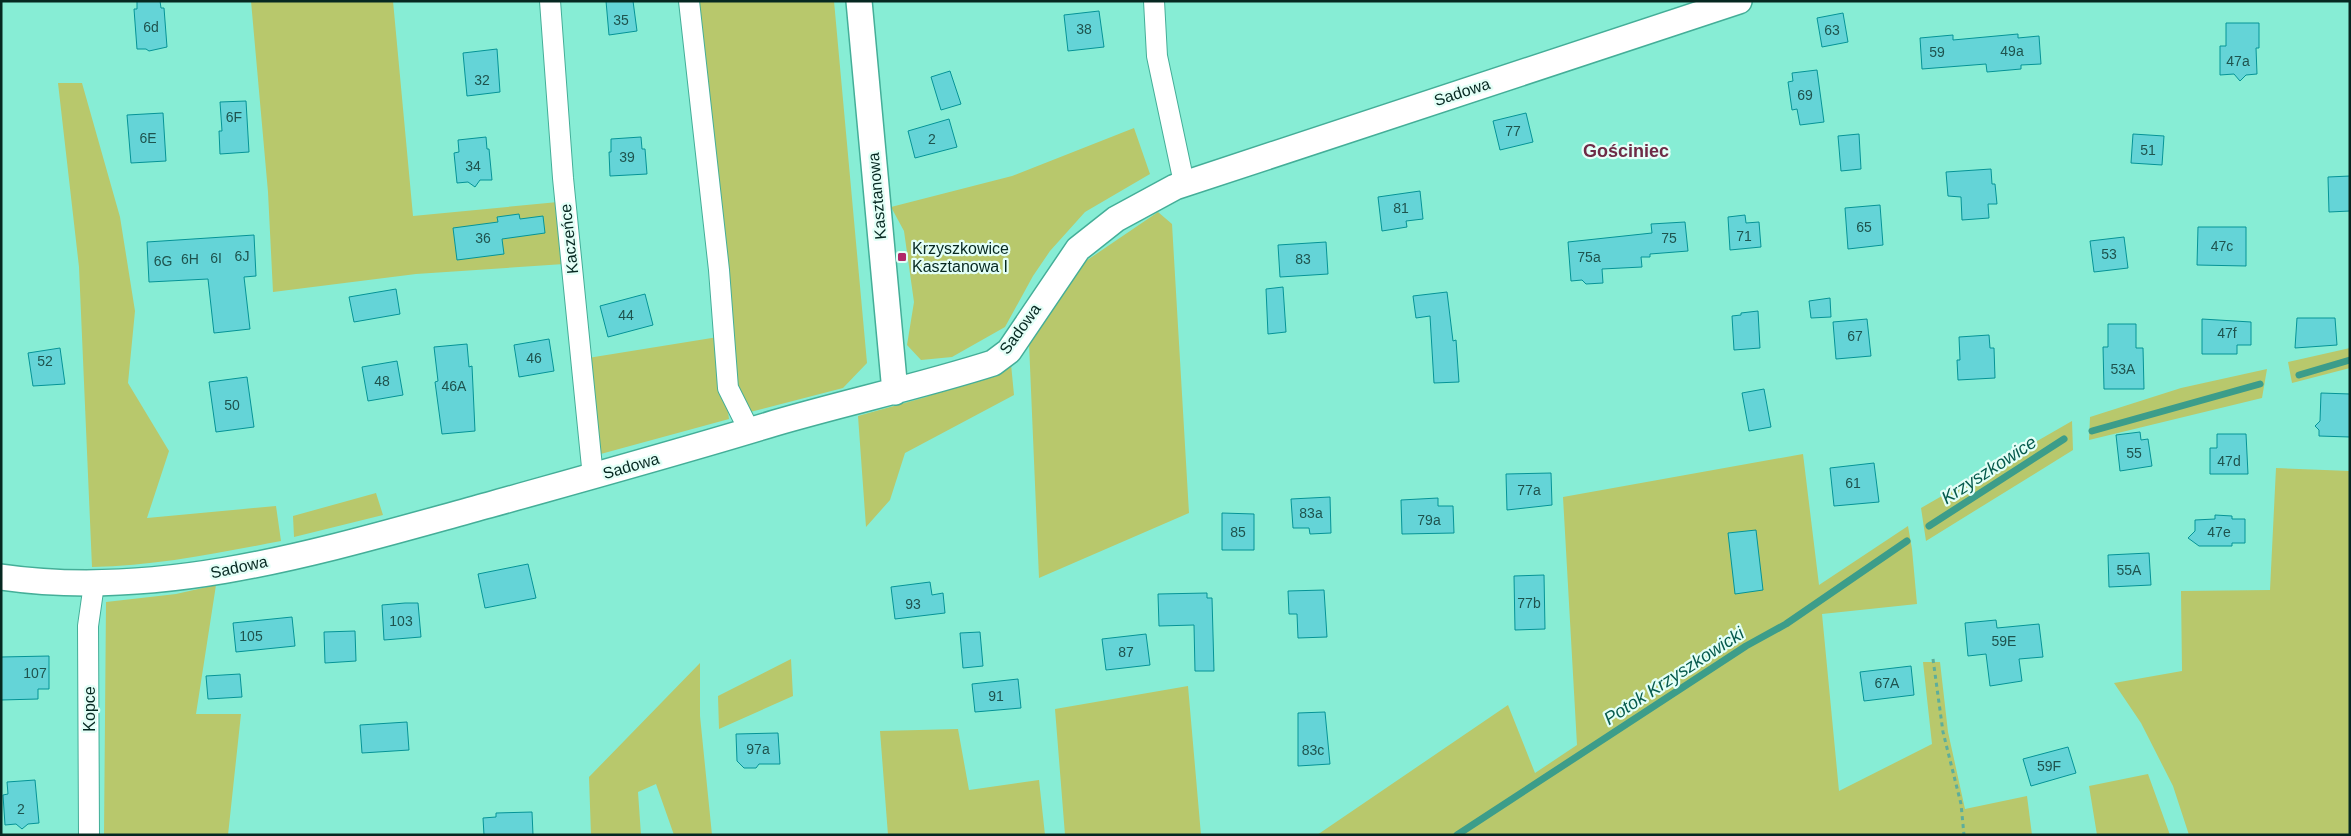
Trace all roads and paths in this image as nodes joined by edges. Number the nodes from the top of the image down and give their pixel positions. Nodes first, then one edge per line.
1 (550, 1) edge
2 (690, 1) edge
3 (859, 1) edge
4 (1154, 1) edge
5 (1739, 1) edge
6 (1184, 183) junction
7 (895, 392) junction
8 (750, 432) junction
9 (592, 477) junction
10 (1, 578) edge
11 (94, 584) junction
12 (1933, 659) dead end
13 (89, 835) edge
14 (1964, 835) edge

1 - 9 street, Kaczeńce
2 - 8 street
3 - 7 street, Kasztanowa
4 - 6 street
5 - 6 street, Sadowa
6 - 7 street, Sadowa
7 - 8 street, Sadowa
8 - 9 street, Sadowa
9 - 11 street, Sadowa
10 - 11 street, Sadowa
11 - 13 street, Kopce
12 - 14 path

